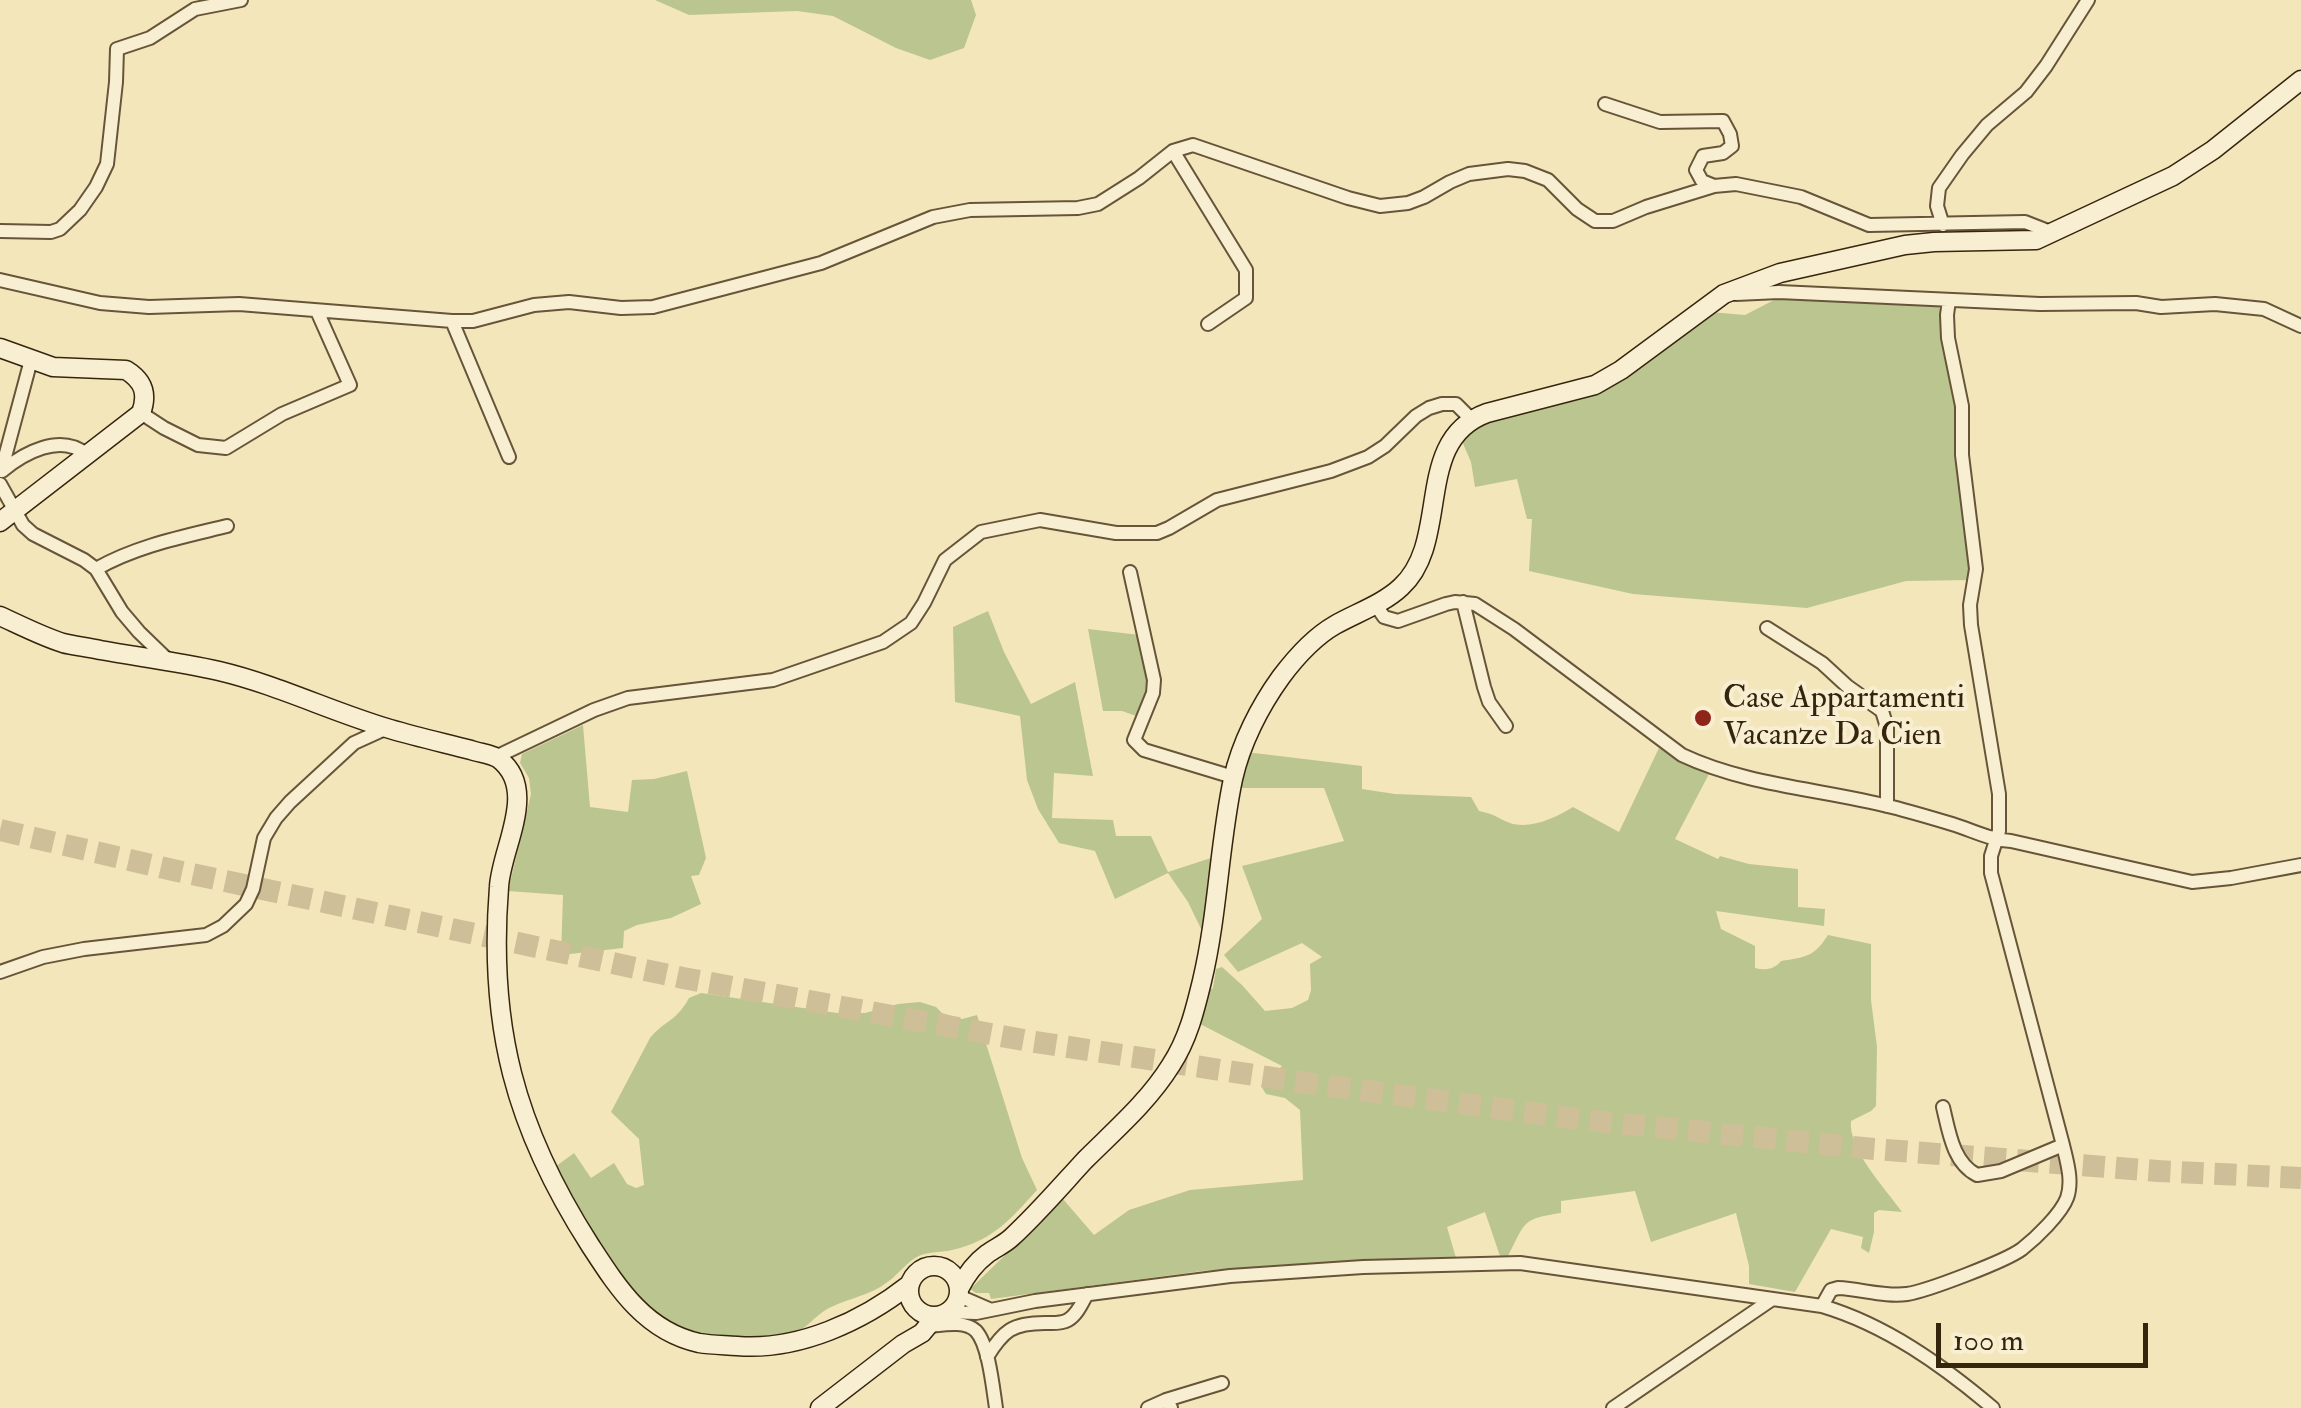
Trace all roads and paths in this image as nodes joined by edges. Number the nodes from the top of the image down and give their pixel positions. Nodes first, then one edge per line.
1 (242, 0) edge
2 (2088, 0) edge
3 (2301, 80) edge
4 (1606, 104) dead end
5 (1173, 151) junction
6 (1714, 186) junction
7 (1943, 225) junction
8 (0, 231) edge
9 (2053, 233) junction
10 (0, 280) edge
11 (1724, 294) junction
12 (1949, 300) junction
13 (317, 310) junction
14 (452, 321) junction
15 (1208, 324) dead end
16 (2301, 326) edge
17 (0, 348) edge
18 (30, 360) junction
19 (141, 413) junction
20 (1470, 419) junction
21 (86, 454) junction
22 (509, 456) dead end
23 (0, 470) edge
24 (0, 484) edge
25 (7, 516) edge
26 (227, 526) dead end
27 (96, 569) junction
28 (1130, 572) dead end
29 (1464, 602) junction
30 (1375, 604) junction
31 (0, 616) edge
32 (1767, 628) dead end
33 (170, 661) junction
34 (1506, 726) dead end
35 (388, 728) junction
36 (498, 758) junction
37 (1233, 778) junction
38 (1888, 806) junction
39 (1997, 841) junction
40 (2301, 865) edge
41 (0, 972) edge
42 (1943, 1108) dead end
43 (2063, 1145) junction
44 (987, 1254) junction
45 (940, 1268) junction
46 (910, 1284) junction
47 (1086, 1294) junction
48 (1771, 1300) junction
49 (884, 1304) junction
50 (1822, 1306) junction
51 (915, 1307) junction
52 (946, 1308) junction
53 (904, 1344) junction
54 (987, 1357) junction
55 (1222, 1384) dead end
56 (1169, 1404) edge
57 (820, 1408) edge
58 (996, 1408) edge
59 (1148, 1408) edge
60 (1612, 1408) edge
61 (1993, 1408) edge

1 - 8 street
2 - 7 street
3 - 9 street
4 - 6 street
5 - 6 street
5 - 14 street
5 - 15 street
6 - 7 street
7 - 9 street
9 - 11 street
10 - 13 street
11 - 12 street
11 - 20 street
12 - 16 street
12 - 39 street
13 - 14 street
13 - 19 street
14 - 22 street
17 - 18 street
18 - 19 street
18 - 23 street
19 - 21 street
20 - 30 street
20 - 36 street
21 - 23 street
21 - 25 street
24 - 25 street
25 - 27 street
26 - 27 street
27 - 33 street
28 - 37 street
29 - 30 street
29 - 34 street
29 - 38 street
30 - 37 street
31 - 33 street
32 - 38 street
33 - 35 street
35 - 36 street
35 - 41 street
36 - 49 street
37 - 44 street
38 - 39 street
39 - 40 street
39 - 43 street
42 - 43 street
43 - 50 street
44 - 45 street
44 - 52 street
45 - 46 street
45 - 52 street
46 - 49 street
46 - 51 street
47 - 48 street
47 - 52 street
47 - 54 street
48 - 50 street
48 - 60 street
49 - 51 street
50 - 61 street
51 - 52 street
51 - 53 street
52 - 53 street
52 - 54 street
53 - 57 street
54 - 58 street
55 - 56 street
56 - 59 street

